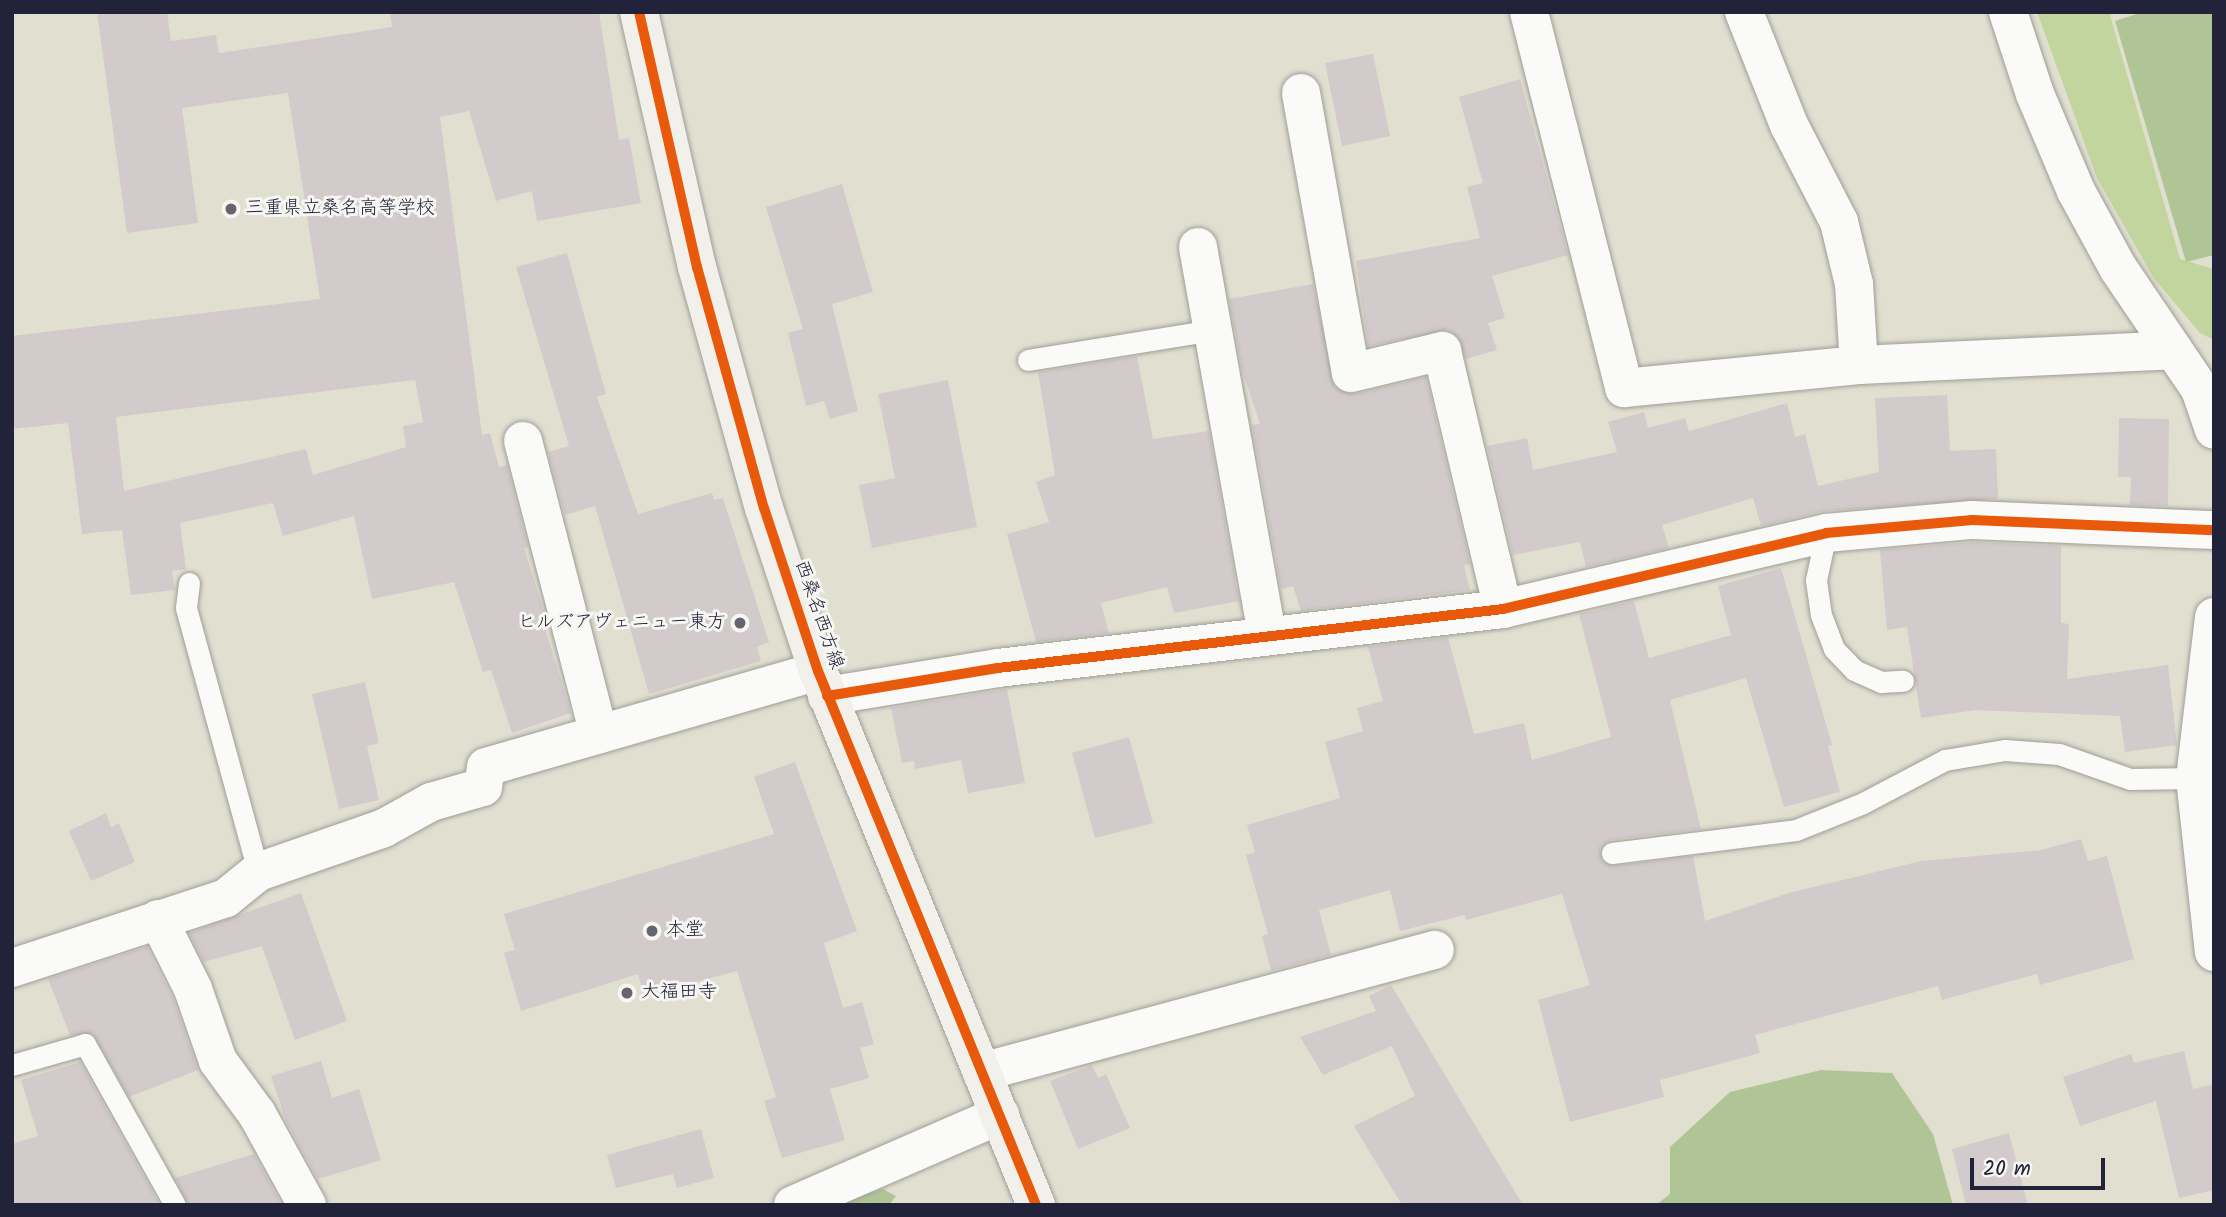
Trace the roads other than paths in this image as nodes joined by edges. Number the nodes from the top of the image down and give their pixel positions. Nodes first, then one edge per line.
1 (639, 12) edge
2 (1529, 12) edge
3 (1744, 12) edge
4 (2008, 12) edge
5 (1301, 93) dead end
6 (1198, 247) dead end
7 (1213, 330) junction
8 (2174, 350) junction
9 (1028, 360) dead end
10 (1859, 365) junction
11 (2214, 430) edge
12 (523, 441) dead end
13 (2214, 530) edge
14 (1826, 533) junction
15 (189, 583) dead end
16 (1503, 609) junction
17 (2214, 617) edge
18 (1267, 635) junction
19 (1903, 681) dead end
20 (823, 683) junction
21 (599, 734) junction
22 (2196, 779) junction
23 (1612, 853) dead end
24 (258, 872) junction
25 (158, 919) junction
26 (1436, 950) dead end
27 (2214, 952) edge
28 (12, 968) edge
29 (12, 1065) edge
30 (982, 1072) junction
31 (1000, 1115) junction
32 (175, 1205) edge
33 (307, 1205) edge
34 (793, 1205) edge
35 (1036, 1205) edge

1 - 20 street, 西桑名西方線
2 - 10 street
3 - 10 street
4 - 8 street
5 - 16 street
6 - 7 street
7 - 9 lane
7 - 18 street
8 - 10 street
8 - 11 street
12 - 21 street
13 - 14 street
14 - 16 street
14 - 19 lane
15 - 24 lane
16 - 18 street
17 - 22 street
18 - 20 street
20 - 21 street
20 - 30 street, 西桑名西方線
21 - 24 street
22 - 23 lane
22 - 27 street
24 - 25 street
25 - 28 street
25 - 33 street
26 - 30 street
29 - 32 lane
30 - 31 street, 西桑名西方線
31 - 34 street
31 - 35 street, 西桑名西方線

